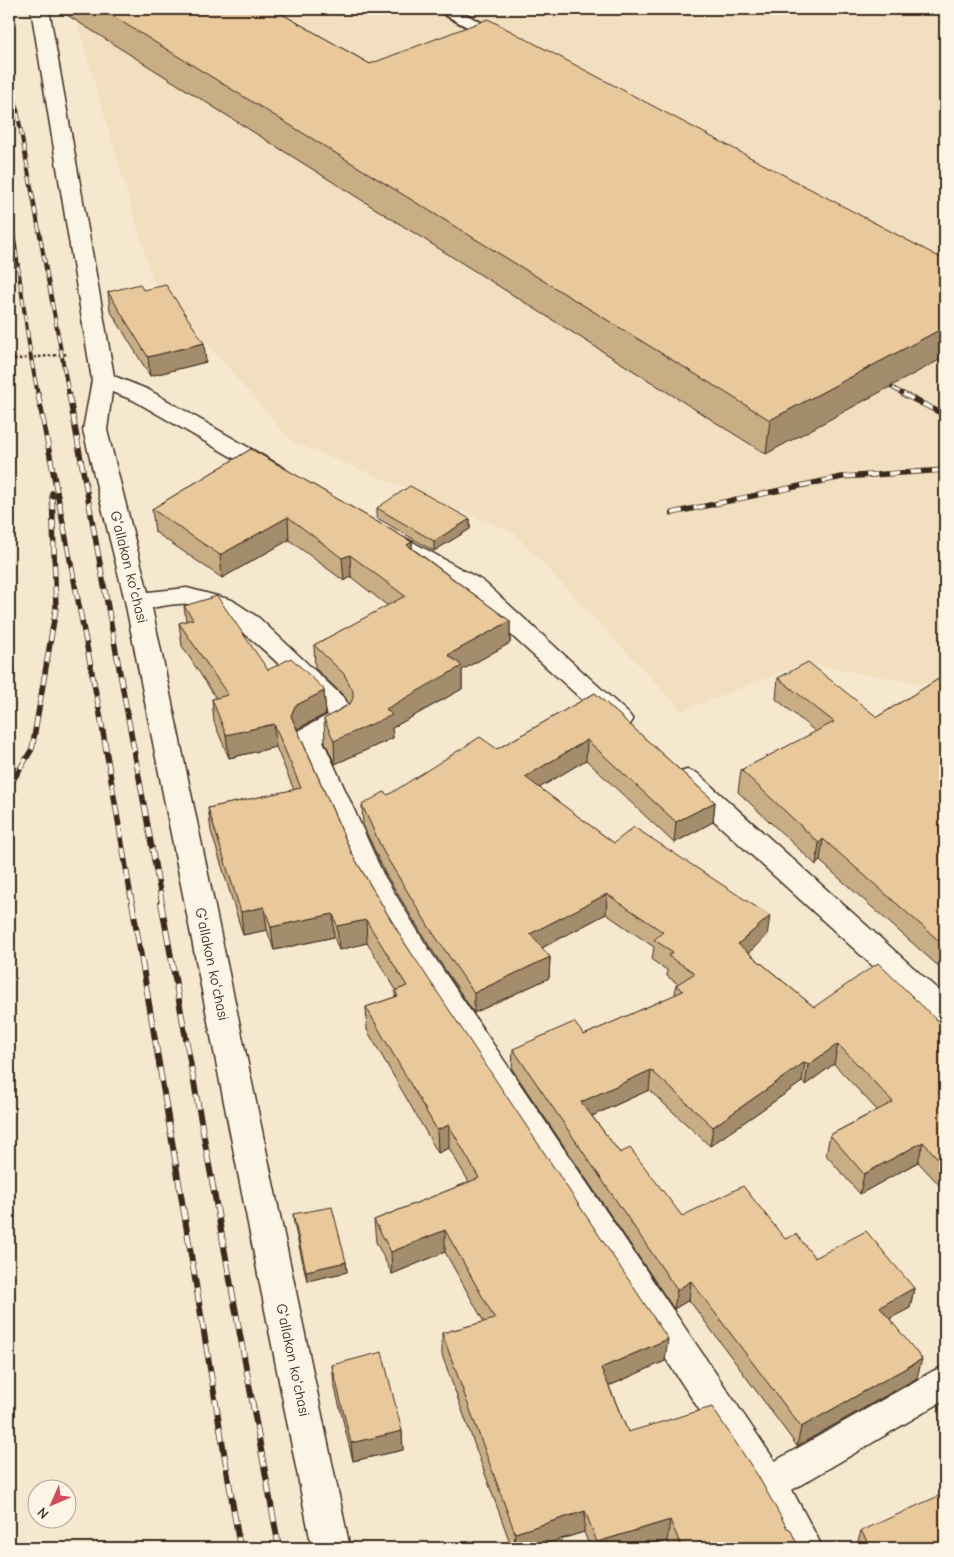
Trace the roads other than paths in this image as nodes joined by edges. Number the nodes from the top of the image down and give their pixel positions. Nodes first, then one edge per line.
1 (40, 9) edge
2 (445, 9) edge
3 (514, 47) edge
4 (103, 380) junction
5 (294, 484) edge
6 (380, 533) edge
7 (138, 602) junction
8 (636, 734) edge
9 (672, 767) edge
10 (945, 1014) edge
11 (945, 1382) edge
12 (768, 1484) junction
13 (331, 1548) edge
14 (804, 1548) edge

1 - 4 street, Gʻallakon koʻchasi
2 - 3 lane
4 - 5 street
4 - 7 street, Gʻallakon koʻchasi
6 - 8 street
7 - 12 street
7 - 13 street, Gʻallakon koʻchasi
9 - 10 street
11 - 12 street
12 - 14 street

